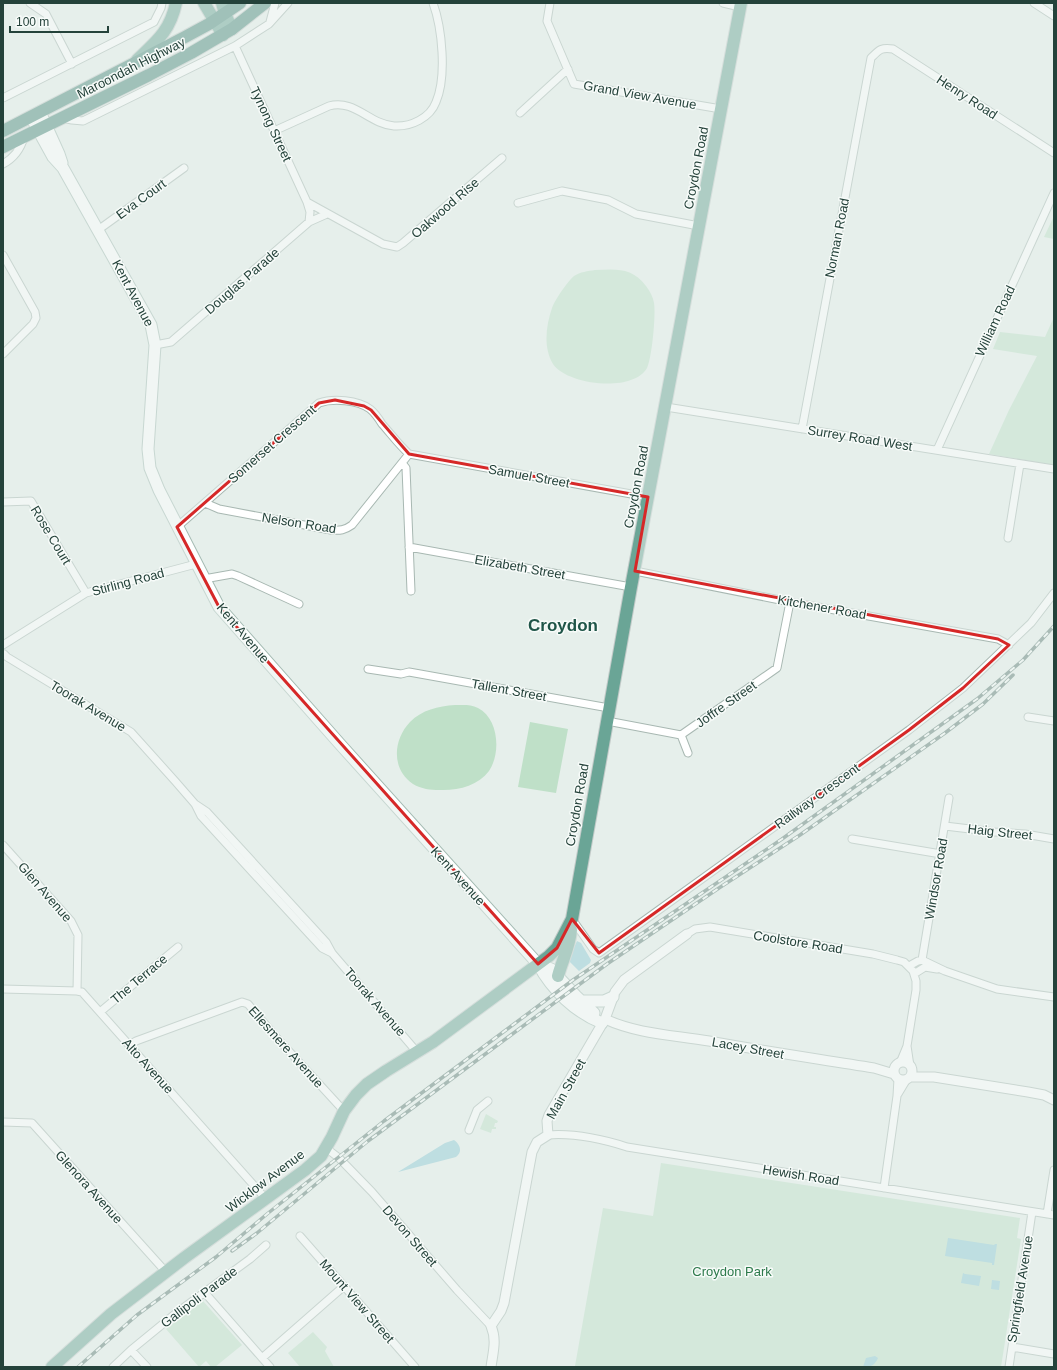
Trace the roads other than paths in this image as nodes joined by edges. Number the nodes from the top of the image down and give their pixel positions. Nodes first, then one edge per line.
1 (30, 3) edge
2 (162, 3) edge
3 (176, 3) edge
4 (204, 3) edge
5 (240, 3) edge
6 (265, 3) edge
7 (275, 3) edge
8 (288, 3) edge
9 (433, 3) edge
10 (550, 3) edge
11 (723, 3) edge
12 (1034, 3) edge
13 (741, 5) edge
14 (224, 8) edge
15 (1054, 16) edge
16 (214, 21) junction
17 (269, 24) junction
18 (228, 32) junction
19 (235, 46) junction
20 (879, 50) joint
21 (72, 64) junction
22 (132, 65) junction
23 (568, 69) junction
24 (3, 98) edge
25 (721, 109) junction
26 (520, 113) dead end
27 (36, 114) junction
28 (62, 118) junction
29 (42, 128) junction
30 (3, 131) edge
31 (274, 131) junction
32 (24, 137) junction
33 (3, 148) edge
34 (1054, 153) edge
35 (502, 158) dead end
36 (3, 164) edge
37 (184, 168) dead end
38 (1054, 193) edge
39 (307, 202) junction
40 (518, 203) dead end
41 (327, 214) junction
42 (309, 222) junction
43 (699, 226) junction
44 (98, 230) junction
45 (3, 255) edge
46 (156, 345) junction
47 (3, 354) edge
48 (666, 407) junction
49 (802, 429) junction
50 (937, 450) junction
51 (409, 454) junction
52 (402, 463) junction
53 (1020, 464) junction
54 (1054, 469) edge
55 (648, 497) junction
56 (3, 502) edge
57 (205, 503) junction
58 (177, 527) junction
59 (1008, 538) dead end
60 (409, 547) junction
61 (196, 564) junction
62 (634, 571) junction
63 (204, 579) junction
64 (631, 587) junction
65 (411, 591) dead end
66 (86, 593) junction
67 (1054, 593) edge
68 (790, 602) junction
69 (299, 604) dead end
70 (1009, 645) junction
71 (3, 650) edge
72 (368, 669) dead end
73 (609, 708) junction
74 (1028, 717) dead end
75 (607, 721) junction
76 (1054, 721) edge
77 (681, 736) junction
78 (688, 753) dead end
79 (949, 798) dead end
80 (945, 826) junction
81 (1054, 838) edge
82 (852, 839) dead end
83 (3, 845) edge
84 (941, 854) junction
85 (572, 919) junction
86 (688, 934) joint
87 (178, 946) dead end
88 (922, 960) junction
89 (538, 964) junction
90 (909, 966) junction
91 (945, 971) junction
92 (914, 974) junction
93 (558, 976) junction
94 (3, 989) edge
95 (77, 991) junction
96 (613, 998) junction
97 (1054, 998) edge
98 (581, 1001) junction
99 (100, 1012) junction
100 (604, 1021) junction
101 (130, 1045) junction
102 (417, 1052) junction
103 (903, 1071) junction
104 (1054, 1100) edge
105 (488, 1101) dead end
106 (344, 1111) junction
107 (3, 1122) edge
108 (469, 1130) dead end
109 (548, 1135) junction
110 (326, 1148) junction
111 (1054, 1170) edge
112 (884, 1188) junction
113 (266, 1199) junction
114 (1032, 1212) junction
115 (1050, 1214) edge
116 (300, 1236) dead end
117 (266, 1245) dead end
118 (166, 1272) junction
119 (343, 1286) junction
120 (205, 1293) junction
121 (491, 1326) junction
122 (1012, 1347) junction
123 (131, 1350) junction
124 (1054, 1354) edge
125 (262, 1358) junction
126 (52, 1367) edge
127 (113, 1367) edge
128 (147, 1367) edge
129 (270, 1367) edge
130 (415, 1367) edge
131 (491, 1367) edge
132 (1009, 1367) edge

1 - 21 street
2 - 21 street
3 - 22 main road
4 - 16 main road
5 - 14 highway, Maroondah Highway
6 - 18 highway, Maroondah Highway
7 - 17 street
8 - 17 street
9 - 31 street
10 - 23 street, Grand View Avenue
11 - 13 street
12 - 15 street
13 - 25 main road, Croydon Road
14 - 16 highway, Maroondah Highway
14 - 18 main road
16 - 18 main road
16 - 22 highway, Maroondah Highway
17 - 19 street
18 - 28 highway, Maroondah Highway
19 - 28 street
19 - 31 street, Tynong Street
20 - 34 street, Henry Road
20 - 49 street, Norman Road
21 - 24 street
22 - 27 highway, Maroondah Highway
23 - 25 street, Grand View Avenue
23 - 26 street
25 - 43 main road, Croydon Road
27 - 29 main road, Kent Avenue
27 - 30 highway, Maroondah Highway
28 - 29 highway, Maroondah Highway
29 - 32 highway, Maroondah Highway
29 - 44 main road, Kent Avenue
31 - 39 street, Tynong Street
32 - 33 highway, Maroondah Highway
32 - 36 street
35 - 41 street, Oakwood Rise
37 - 44 street, Eva Court
38 - 50 street, William Road
39 - 41 street
39 - 42 street, Tynong Street
40 - 43 street
41 - 42 street, Douglas Parade
42 - 46 street, Douglas Parade
43 - 48 main road, Croydon Road
44 - 46 main road, Kent Avenue
45 - 47 street
46 - 58 main road, Kent Avenue
48 - 49 street, Surrey Road West
48 - 55 main road, Croydon Road
49 - 50 street, Surrey Road West
50 - 53 street, Surrey Road West
51 - 52 street, Nelson Road
51 - 55 street, Samuel Street
51 - 57 street, Somerset Crescent
52 - 57 street, Nelson Road
52 - 60 street
53 - 54 street, Surrey Road West
53 - 59 street
55 - 62 main road, Croydon Road
56 - 66 street, Rose Court
57 - 58 street, Somerset Crescent
58 - 61 main road, Kent Avenue
60 - 64 street, Elizabeth Street
60 - 65 street
61 - 63 main road, Kent Avenue
61 - 66 street, Stirling Road
62 - 64 main road, Croydon Road
62 - 68 street, Kitchener Road
63 - 69 street
63 - 89 main road, Kent Avenue
64 - 73 main road, Croydon Road
66 - 71 street, Stirling Road
67 - 70 street, Railway Crescent
68 - 70 street, Kitchener Road
68 - 77 street, Joffre Street
70 - 85 street, Railway Crescent
71 - 102 street, Toorak Avenue
72 - 73 street, Tallent Street
73 - 75 main road, Croydon Road
74 - 76 street
75 - 77 street
75 - 85 main road, Croydon Road
77 - 78 street
79 - 80 street, Windsor Road
80 - 81 street, Haig Street
80 - 84 street, Windsor Road
82 - 84 street
83 - 95 street, Glen Avenue
84 - 88 street, Windsor Road
85 - 89 main road, Croydon Road
85 - 93 main road
86 - 90 street, Coolstore Road
86 - 96 street, Main Street
87 - 99 street, The Terrace
88 - 90 street
88 - 91 street
89 - 93 main road, Kent Avenue
89 - 100 main road, Kent Avenue
89 - 102 main road, Wicklow Avenue
90 - 92 street
91 - 92 street
91 - 97 street
92 - 103 street
93 - 98 main road, Kent Avenue
94 - 95 street
95 - 99 street, Alto Avenue
96 - 98 main road
96 - 100 street, Main Street
98 - 100 main road, Kent Avenue
99 - 101 street, Alto Avenue
100 - 103 street, Lacey Street
100 - 109 street, Main Street
101 - 106 street, Ellesmere Avenue
101 - 113 street, Alto Avenue
102 - 106 main road, Wicklow Avenue
103 - 104 street, Lacey Street
103 - 112 street
105 - 108 street
106 - 110 main road, Wicklow Avenue
107 - 118 street, Glenora Avenue
109 - 112 street, Hewish Road
109 - 121 street, Main Street
110 - 113 main road, Wicklow Avenue
110 - 121 street, Devon Street
111 - 115 street
112 - 114 street, Hewish Road
113 - 118 main road, Wicklow Avenue
114 - 115 street, Hewish Road
114 - 122 street, Springfield Avenue
116 - 119 street, Mount View Street
117 - 120 street, Gallipoli Parade
118 - 126 main road, Wicklow Avenue
119 - 125 street
119 - 130 street, Mount View Street
120 - 123 street, Gallipoli Parade
120 - 125 street
121 - 131 street
122 - 124 street
122 - 132 street, Springfield Avenue
123 - 127 street, Gallipoli Parade
123 - 128 street
125 - 129 street

